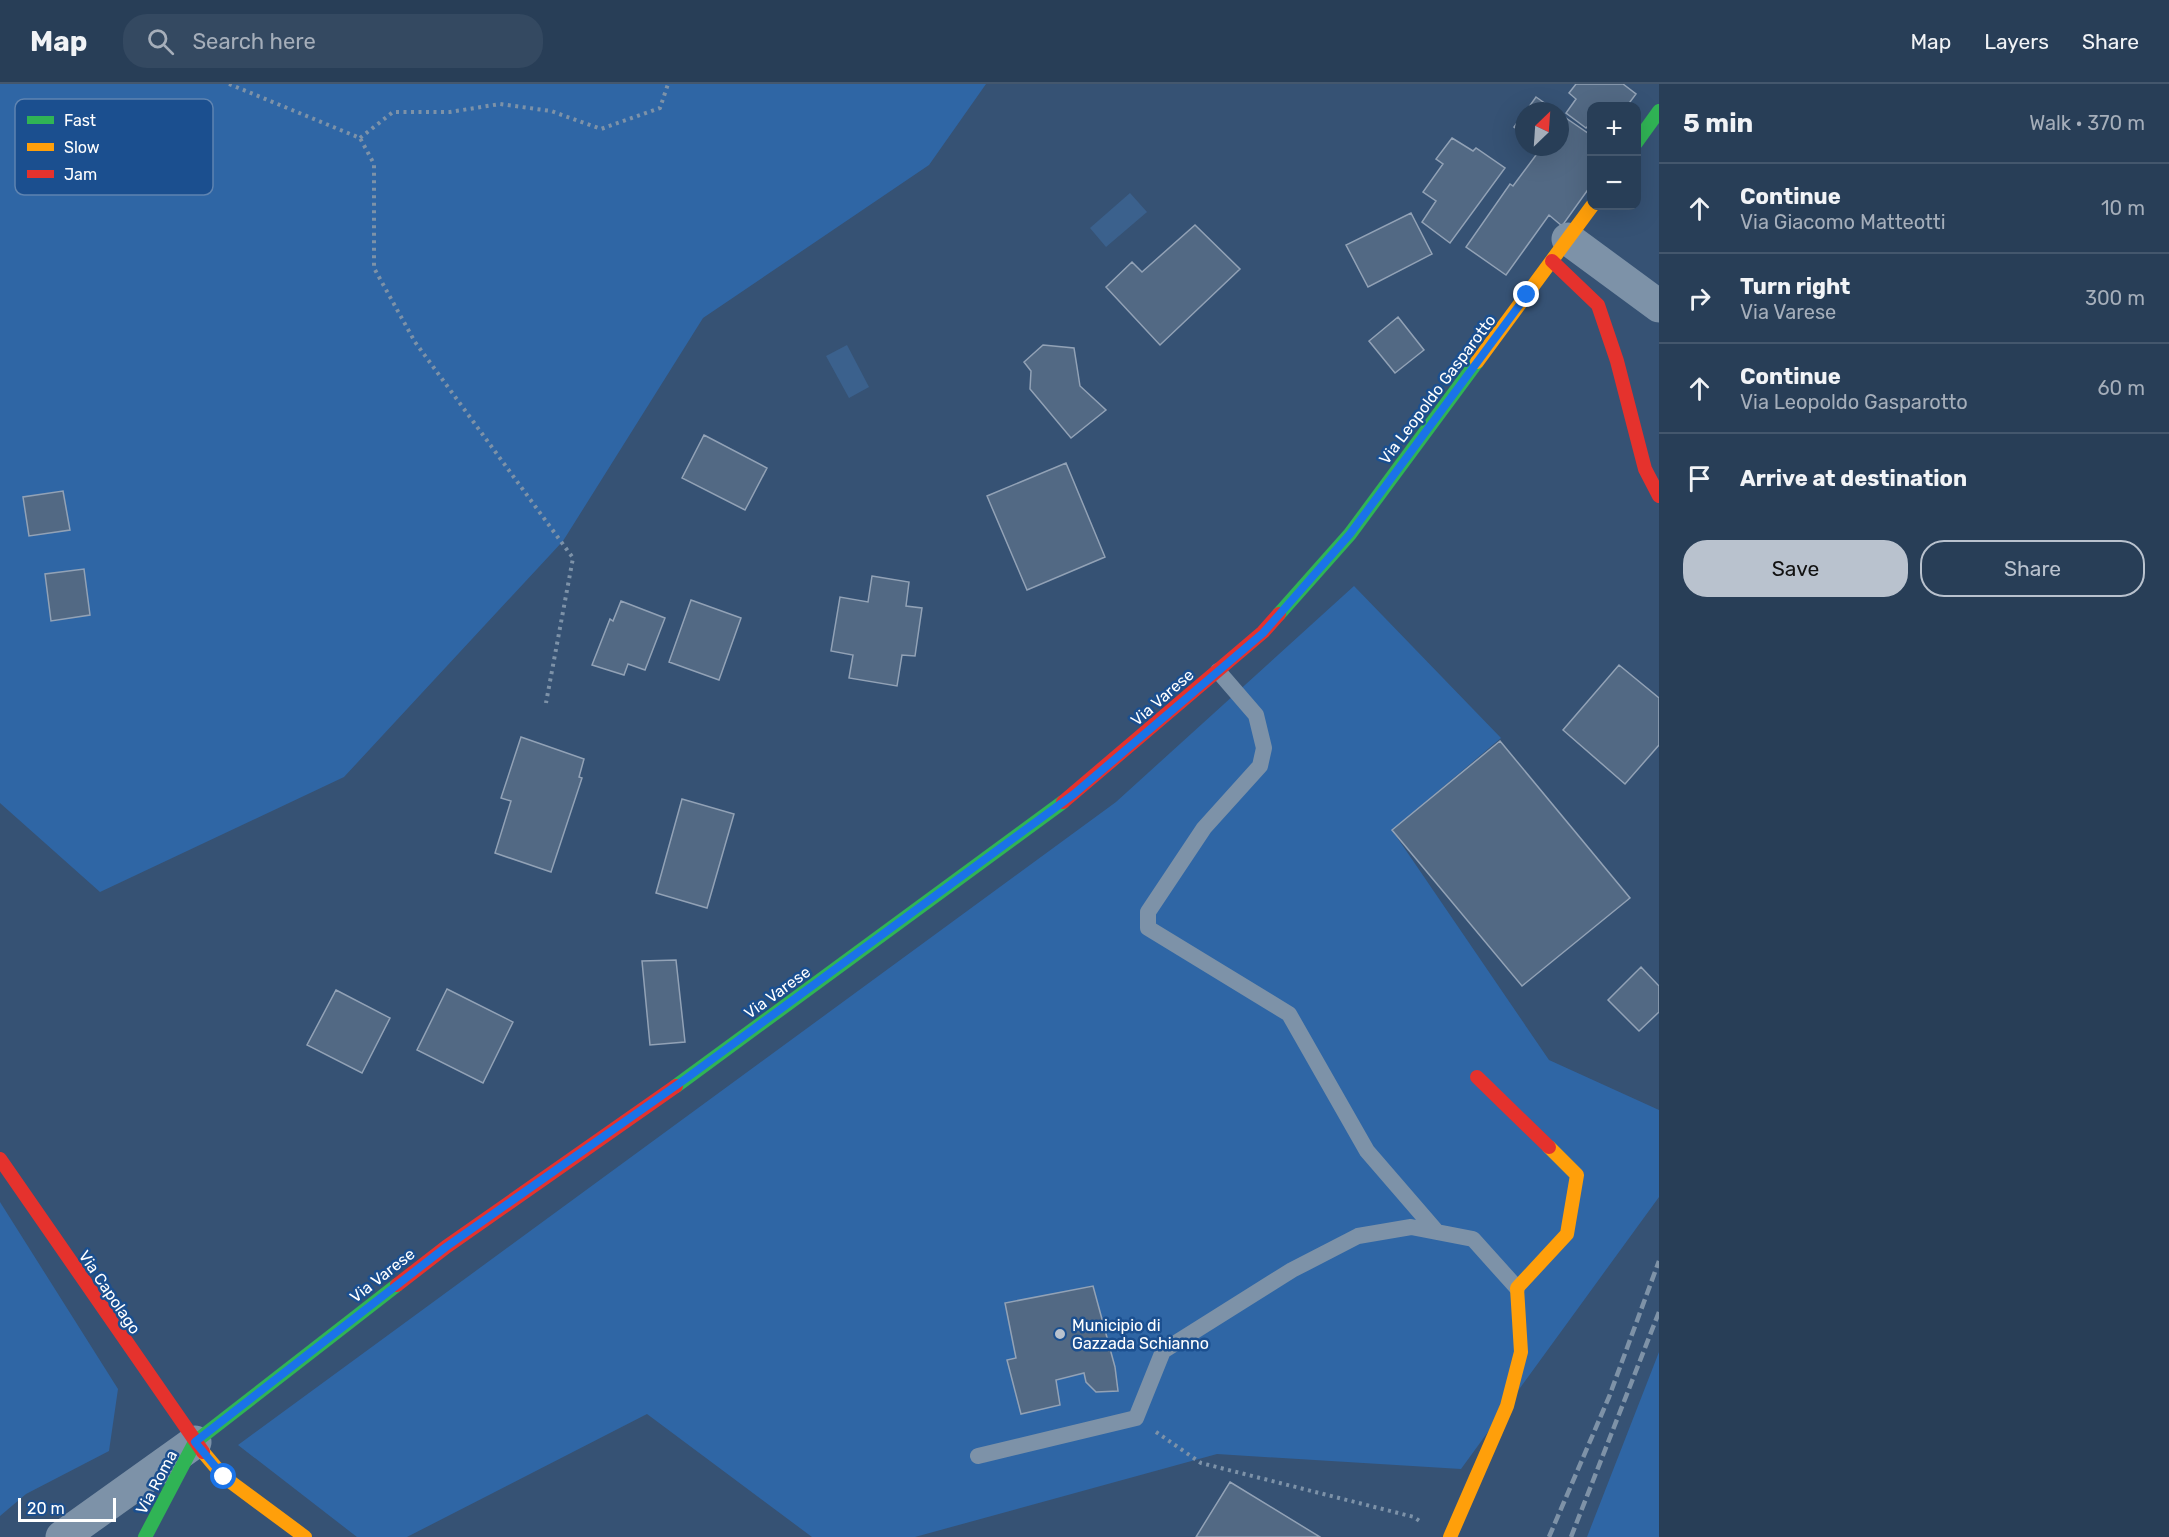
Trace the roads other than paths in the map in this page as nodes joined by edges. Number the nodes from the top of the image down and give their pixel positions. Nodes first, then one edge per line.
1 (1659, 111) edge
2 (1641, 136) edge
3 (1589, 210) edge
4 (1560, 250) junction
5 (1659, 306) edge
6 (1659, 496) edge
7 (1350, 534) joint
8 (1218, 671) junction
9 (1477, 1077) dead end
10 (0, 1159) edge
11 (1437, 1232) junction
12 (1517, 1288) junction
13 (195, 1442) junction
14 (978, 1456) dead end
15 (62, 1537) edge
16 (145, 1537) edge
17 (305, 1537) edge
18 (1450, 1537) edge

1 - 2 main road
3 - 4 main road, Via Leopoldo Gasparotto
4 - 5 street
4 - 6 main road
4 - 7 main road, Via Leopoldo Gasparotto
7 - 8 main road, Via Varese
8 - 11 lane
8 - 13 main road, Via Varese
9 - 12 main road
10 - 13 main road, Via Capolago
11 - 12 lane
11 - 14 lane
12 - 18 main road
13 - 15 street
13 - 16 main road, Via Roma
13 - 17 main road, Via Capolago

